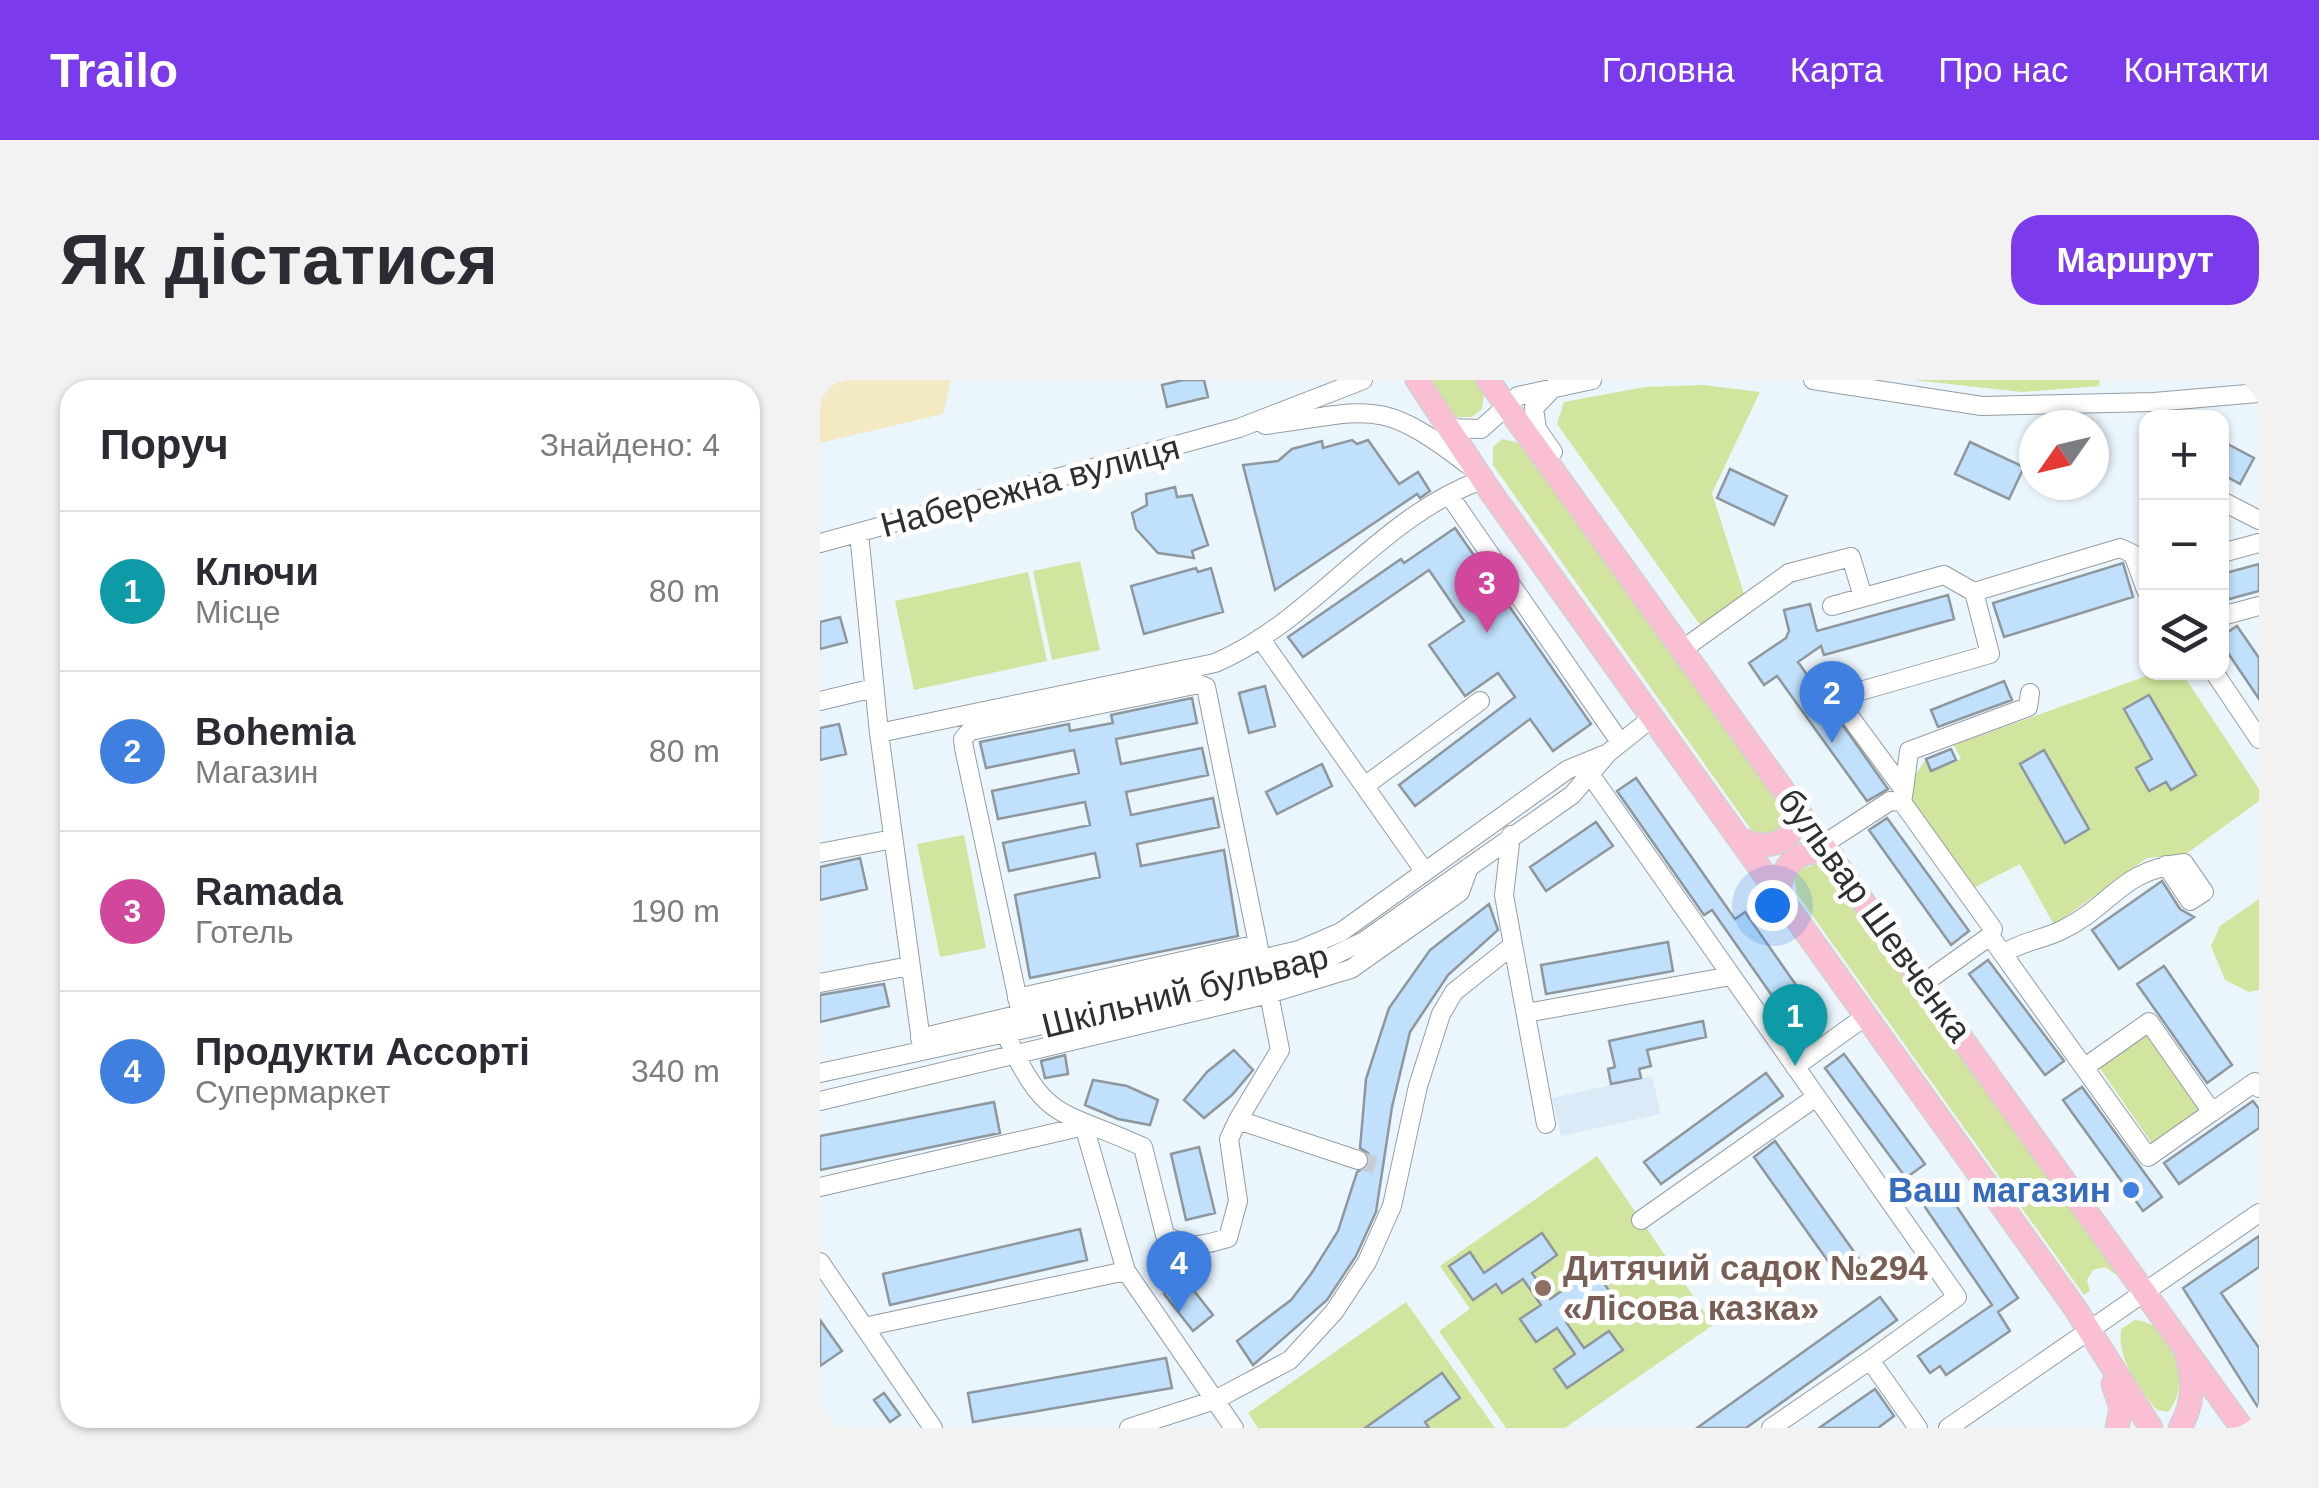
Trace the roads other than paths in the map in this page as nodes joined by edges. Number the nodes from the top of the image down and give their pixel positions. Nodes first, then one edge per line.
1 (1417, 380) edge
2 (1488, 380) edge
3 (1592, 380) edge
4 (1813, 380) edge
5 (1361, 381) edge
6 (1555, 386) junction
7 (2259, 393) edge
8 (1505, 403) junction
9 (2156, 410) edge
10 (1240, 428) junction
11 (1446, 428) junction
12 (1479, 476) junction
13 (1449, 496) junction
14 (2229, 504) edge
15 (2259, 520) edge
16 (859, 533) junction
17 (2259, 543) edge
18 (820, 544) edge
19 (2229, 551) edge
20 (2139, 560) edge
21 (1621, 565) junction
22 (1974, 592) junction
23 (1863, 597) junction
24 (1832, 606) dead end
25 (2259, 606) edge
26 (2229, 614) edge
27 (1260, 638) junction
28 (1682, 649) junction
29 (2219, 680) edge
30 (874, 688) junction
31 (2030, 693) dead end
32 (1480, 701) dead end
33 (820, 702) edge
34 (1653, 717) junction
35 (880, 733) junction
36 (2259, 739) edge
37 (1614, 748) junction
38 (1592, 778) junction
39 (1366, 784) junction
40 (1903, 796) junction
41 (1794, 802) junction
42 (1511, 836) junction
43 (893, 839) junction
44 (1740, 839) junction
45 (1829, 850) junction
46 (820, 853) edge
47 (2166, 865) dead end
48 (1469, 868) junction
49 (1426, 872) junction
50 (1778, 894) junction
51 (1990, 936) junction
52 (1513, 944) junction
53 (1259, 952) junction
54 (2004, 954) junction
55 (910, 966) junction
56 (1731, 976) junction
57 (820, 983) edge
58 (1924, 983) junction
59 (1269, 994) junction
60 (1019, 1006) junction
61 (1526, 1014) junction
62 (1866, 1016) junction
63 (1006, 1034) junction
64 (921, 1044) junction
65 (1014, 1054) junction
66 (1795, 1066) junction
67 (2085, 1067) junction
68 (820, 1073) edge
69 (2259, 1088) edge
70 (1816, 1097) junction
71 (820, 1101) edge
72 (2212, 1112) junction
73 (1238, 1120) junction
74 (1546, 1124) dead end
75 (1084, 1126) junction
76 (1358, 1160) tunnel mouth
77 (820, 1187) edge
78 (2259, 1213) edge
79 (1641, 1220) dead end
80 (820, 1262) edge
81 (1126, 1271) junction
82 (2146, 1290) junction
83 (864, 1328) junction
84 (2090, 1330) junction
85 (2183, 1344) junction
86 (1870, 1360) junction
87 (1215, 1400) junction
88 (933, 1428) edge
89 (1129, 1428) edge
90 (1234, 1428) edge
91 (1771, 1428) edge
92 (1918, 1428) edge
93 (1948, 1428) edge
94 (2118, 1428) edge
95 (2151, 1428) edge
96 (2180, 1428) edge
97 (2242, 1428) edge

1 - 11 main road, бульвар Шевченка
2 - 8 main road, бульвар Шевченка
3 - 6 street
4 - 9 street
5 - 10 street, Набережна вулиця
6 - 8 street
6 - 21 street
7 - 9 street
8 - 11 street
8 - 21 main road, бульвар Шевченка
10 - 12 street, Набережна вулиця
10 - 16 street, Набережна вулиця
11 - 12 main road, бульвар Шевченка
12 - 13 street
12 - 34 main road, бульвар Шевченка
13 - 27 street
13 - 37 street
14 - 15 street
16 - 18 street, Набережна вулиця
16 - 30 street
17 - 19 street
20 - 22 street
21 - 28 main road, бульвар Шевченка
22 - 23 street
22 - 40 street
23 - 24 street
23 - 28 street
25 - 26 street
27 - 35 street
27 - 39 street
28 - 41 main road, бульвар Шевченка
29 - 36 street
30 - 33 street
30 - 35 street
31 - 40 street
32 - 39 street
34 - 37 street, Шкільний бульвар
34 - 44 main road, бульвар Шевченка
35 - 43 street
37 - 38 street, Шкільний бульвар
37 - 49 street
38 - 42 street, Шкільний бульвар
38 - 56 street
39 - 49 street
40 - 45 street
40 - 51 street
41 - 44 main road
41 - 45 main road, бульвар Шевченка
42 - 48 street, Шкільний бульвар
42 - 52 street
43 - 46 street
43 - 55 street
44 - 50 main road, бульвар Шевченка
45 - 50 main road
45 - 58 main road, бульвар Шевченка
47 - 54 street
48 - 59 street
48 - 63 street, Шкільний бульвар
49 - 53 street
50 - 62 main road, бульвар Шевченка
51 - 54 street
51 - 58 street
52 - 61 street
52 - 87 street
53 - 60 street
53 - 60 street
54 - 67 street
55 - 57 street
55 - 64 street
56 - 61 street
56 - 66 street
58 - 82 main road, бульвар Шевченка
59 - 65 street
59 - 73 street
60 - 64 street
61 - 74 street
62 - 66 street
62 - 84 main road, бульвар Шевченка
63 - 64 street, Шкільний бульвар
63 - 65 street
64 - 68 street, Шкільний бульвар
65 - 71 street
65 - 75 street
66 - 70 street
67 - 72 street
67 - 72 street
69 - 72 street
70 - 79 street
70 - 86 street
73 - 75 street
73 - 76 street
75 - 77 street
75 - 81 street
78 - 82 street
80 - 83 street
81 - 83 street
81 - 87 street
82 - 84 street
82 - 85 main road, бульвар Шевченка
83 - 88 street
84 - 93 street
84 - 94 main road
84 - 95 main road, бульвар Шевченка
85 - 96 main road
85 - 97 main road, бульвар Шевченка
86 - 91 street
86 - 92 street
87 - 89 street
87 - 90 street

